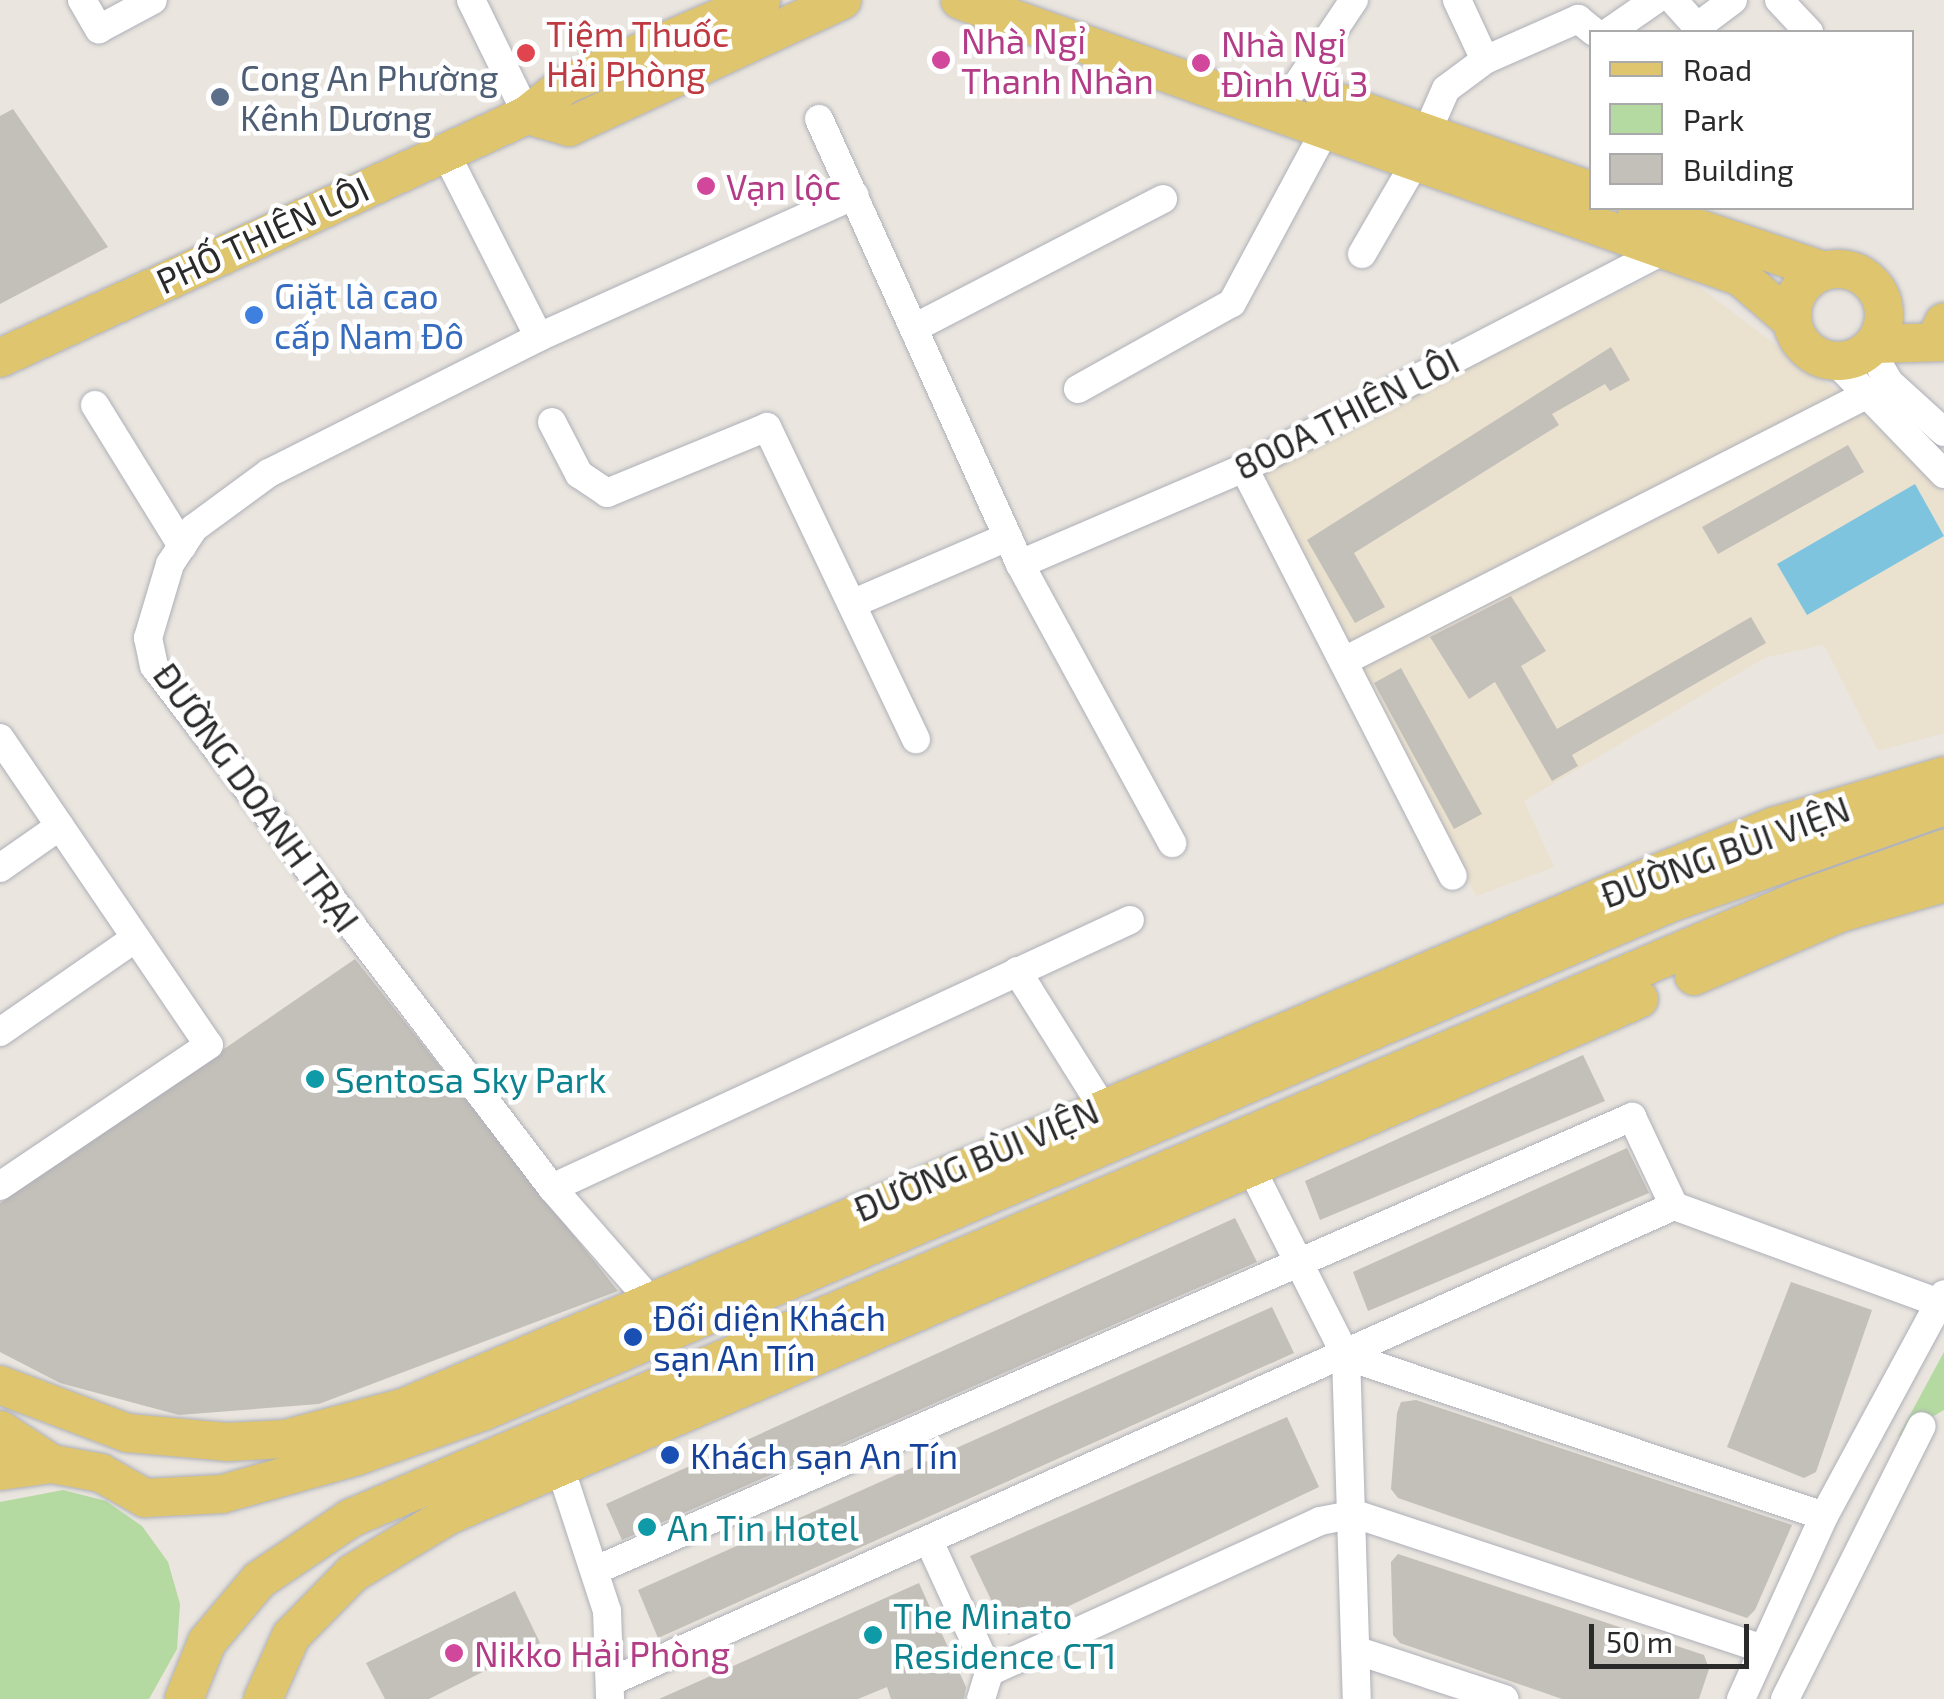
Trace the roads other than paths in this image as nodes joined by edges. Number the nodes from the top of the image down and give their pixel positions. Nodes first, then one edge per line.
1 (82, 0) edge
2 (153, 0) edge
3 (471, 0) edge
4 (761, 0) edge
5 (842, 0) edge
6 (960, 0) edge
7 (1034, 0) edge
8 (1354, 0) edge
9 (1456, 0) edge
10 (1658, 0) edge
11 (1732, 0) edge
12 (1780, 0) edge
13 (1591, 30) edge
14 (1612, 30) edge
15 (1807, 30) edge
16 (1484, 60) junction
17 (1296, 88) junction
18 (527, 115) junction
19 (819, 119) dead end
20 (1328, 125) junction
21 (1422, 145) junction
22 (443, 148) junction
23 (1589, 190) edge
24 (856, 195) junction
25 (1589, 199) edge
26 (1163, 200) dead end
27 (1623, 210) edge
28 (1640, 210) edge
29 (1673, 226) edge
30 (1362, 254) dead end
31 (1824, 271) junction
32 (1880, 296) junction
33 (1944, 320) edge
34 (1792, 321) junction
35 (918, 326) junction
36 (538, 337) junction
37 (1944, 342) edge
38 (1860, 351) junction
39 (0, 358) edge
40 (1078, 388) dead end
41 (1868, 394) junction
42 (95, 405) dead end
43 (552, 422) dead end
44 (1944, 432) edge
45 (1244, 468) junction
46 (1944, 474) edge
47 (1008, 537) junction
48 (182, 546) junction
49 (1020, 564) junction
50 (856, 602) junction
51 (1344, 662) junction
52 (0, 738) edge
53 (916, 739) dead end
54 (1944, 776) edge
55 (1944, 806) edge
56 (60, 826) junction
57 (1172, 843) dead end
58 (1944, 848) edge
59 (0, 868) edge
60 (1453, 876) dead end
61 (1944, 883) edge
62 (1674, 902) junction
63 (1130, 920) dead end
64 (136, 938) junction
65 (1695, 948) junction
66 (1018, 972) junction
67 (0, 1032) edge
68 (1100, 1106) junction
69 (1244, 1153) junction
70 (0, 1186) edge
71 (552, 1188) junction
72 (1674, 1206) junction
73 (1302, 1266) junction
74 (649, 1299) junction
75 (1941, 1299) edge
76 (1346, 1356) junction
77 (0, 1384) edge
78 (474, 1399) junction
79 (1922, 1426) dead end
80 (0, 1430) edge
81 (542, 1432) junction
82 (52, 1464) junction
83 (560, 1467) junction
84 (0, 1471) edge
85 (1355, 1514) junction
86 (1824, 1516) junction
87 (929, 1541) junction
88 (596, 1570) junction
89 (1763, 1650) junction
90 (1361, 1652) junction
91 (989, 1672) junction
92 (611, 1690) edge
93 (184, 1699) edge
94 (262, 1699) edge
95 (981, 1699) edge
96 (1357, 1699) edge
97 (1504, 1699) edge
98 (1740, 1699) edge
99 (1785, 1699) edge

1 - 2 street
3 - 18 street
4 - 18 main road, PHỐ THIÊN LÔI
5 - 18 main road
6 - 20 main road
7 - 17 main road
8 - 17 street
9 - 16 street
10 - 11 street
10 - 14 street
12 - 15 street
13 - 16 street
16 - 21 street
17 - 21 main road
18 - 22 main road, PHỐ THIÊN LÔI
19 - 24 street
20 - 21 main road
20 - 40 street
21 - 23 main road
21 - 25 main road
21 - 30 street
22 - 36 street
22 - 39 main road, PHỐ THIÊN LÔI
24 - 35 street
24 - 36 street, ĐƯỜNG DOANH TRẠI
26 - 35 street
27 - 29 main road
28 - 29 main road
29 - 31 main road
29 - 34 main road
29 - 45 street, 800A THIÊN LÔI
31 - 32 main road
31 - 34 main road
32 - 33 main road
32 - 38 main road
33 - 37 main road
34 - 38 main road
35 - 47 street
36 - 48 street, ĐƯỜNG DOANH TRẠI
37 - 38 main road
38 - 41 street
38 - 44 street
41 - 46 street
41 - 51 street
42 - 48 street
43 - 50 street
45 - 49 street, 800A THIÊN LÔI
45 - 51 street
47 - 49 street
47 - 50 street
48 - 71 street, ĐƯỜNG DOANH TRẠI
49 - 57 street
50 - 53 street
51 - 60 street
52 - 56 street
54 - 68 main road, ĐƯỜNG BÙI VIỆN
55 - 62 main road, ĐƯỜNG BÙI VIỆN
56 - 59 street
56 - 64 street
58 - 65 main road, ĐƯỜNG BÙI VIỆN
61 - 69 main road, ĐƯỜNG BÙI VIỆN
62 - 65 main road
62 - 78 main road, ĐƯỜNG BÙI VIỆN
63 - 66 street
64 - 67 street
64 - 70 street
65 - 69 main road, ĐƯỜNG BÙI VIỆN
66 - 68 street
66 - 71 street
68 - 74 main road, ĐƯỜNG BÙI VIỆN
69 - 73 street
69 - 81 main road, ĐƯỜNG BÙI VIỆN
69 - 83 main road, ĐƯỜNG BÙI VIỆN
71 - 74 street, ĐƯỜNG DOANH TRẠI
72 - 73 street
72 - 75 street
72 - 76 street
73 - 76 street
73 - 88 street
74 - 78 main road, ĐƯỜNG BÙI VIỆN
75 - 86 street
76 - 85 street
76 - 86 street
76 - 87 street
77 - 78 main road, ĐƯỜNG BÙI VIỆN
78 - 82 main road, ĐƯỜNG BÙI VIỆN
79 - 99 street
80 - 82 main road
81 - 83 main road
81 - 93 main road, ĐƯỜNG BÙI VIỆN
82 - 84 main road
83 - 88 street
83 - 94 main road, ĐƯỜNG BÙI VIỆN
85 - 89 street
85 - 90 street
85 - 91 street
86 - 89 street
87 - 91 street
87 - 92 street
88 - 92 street
89 - 98 street
90 - 96 street
90 - 97 street
91 - 95 street

